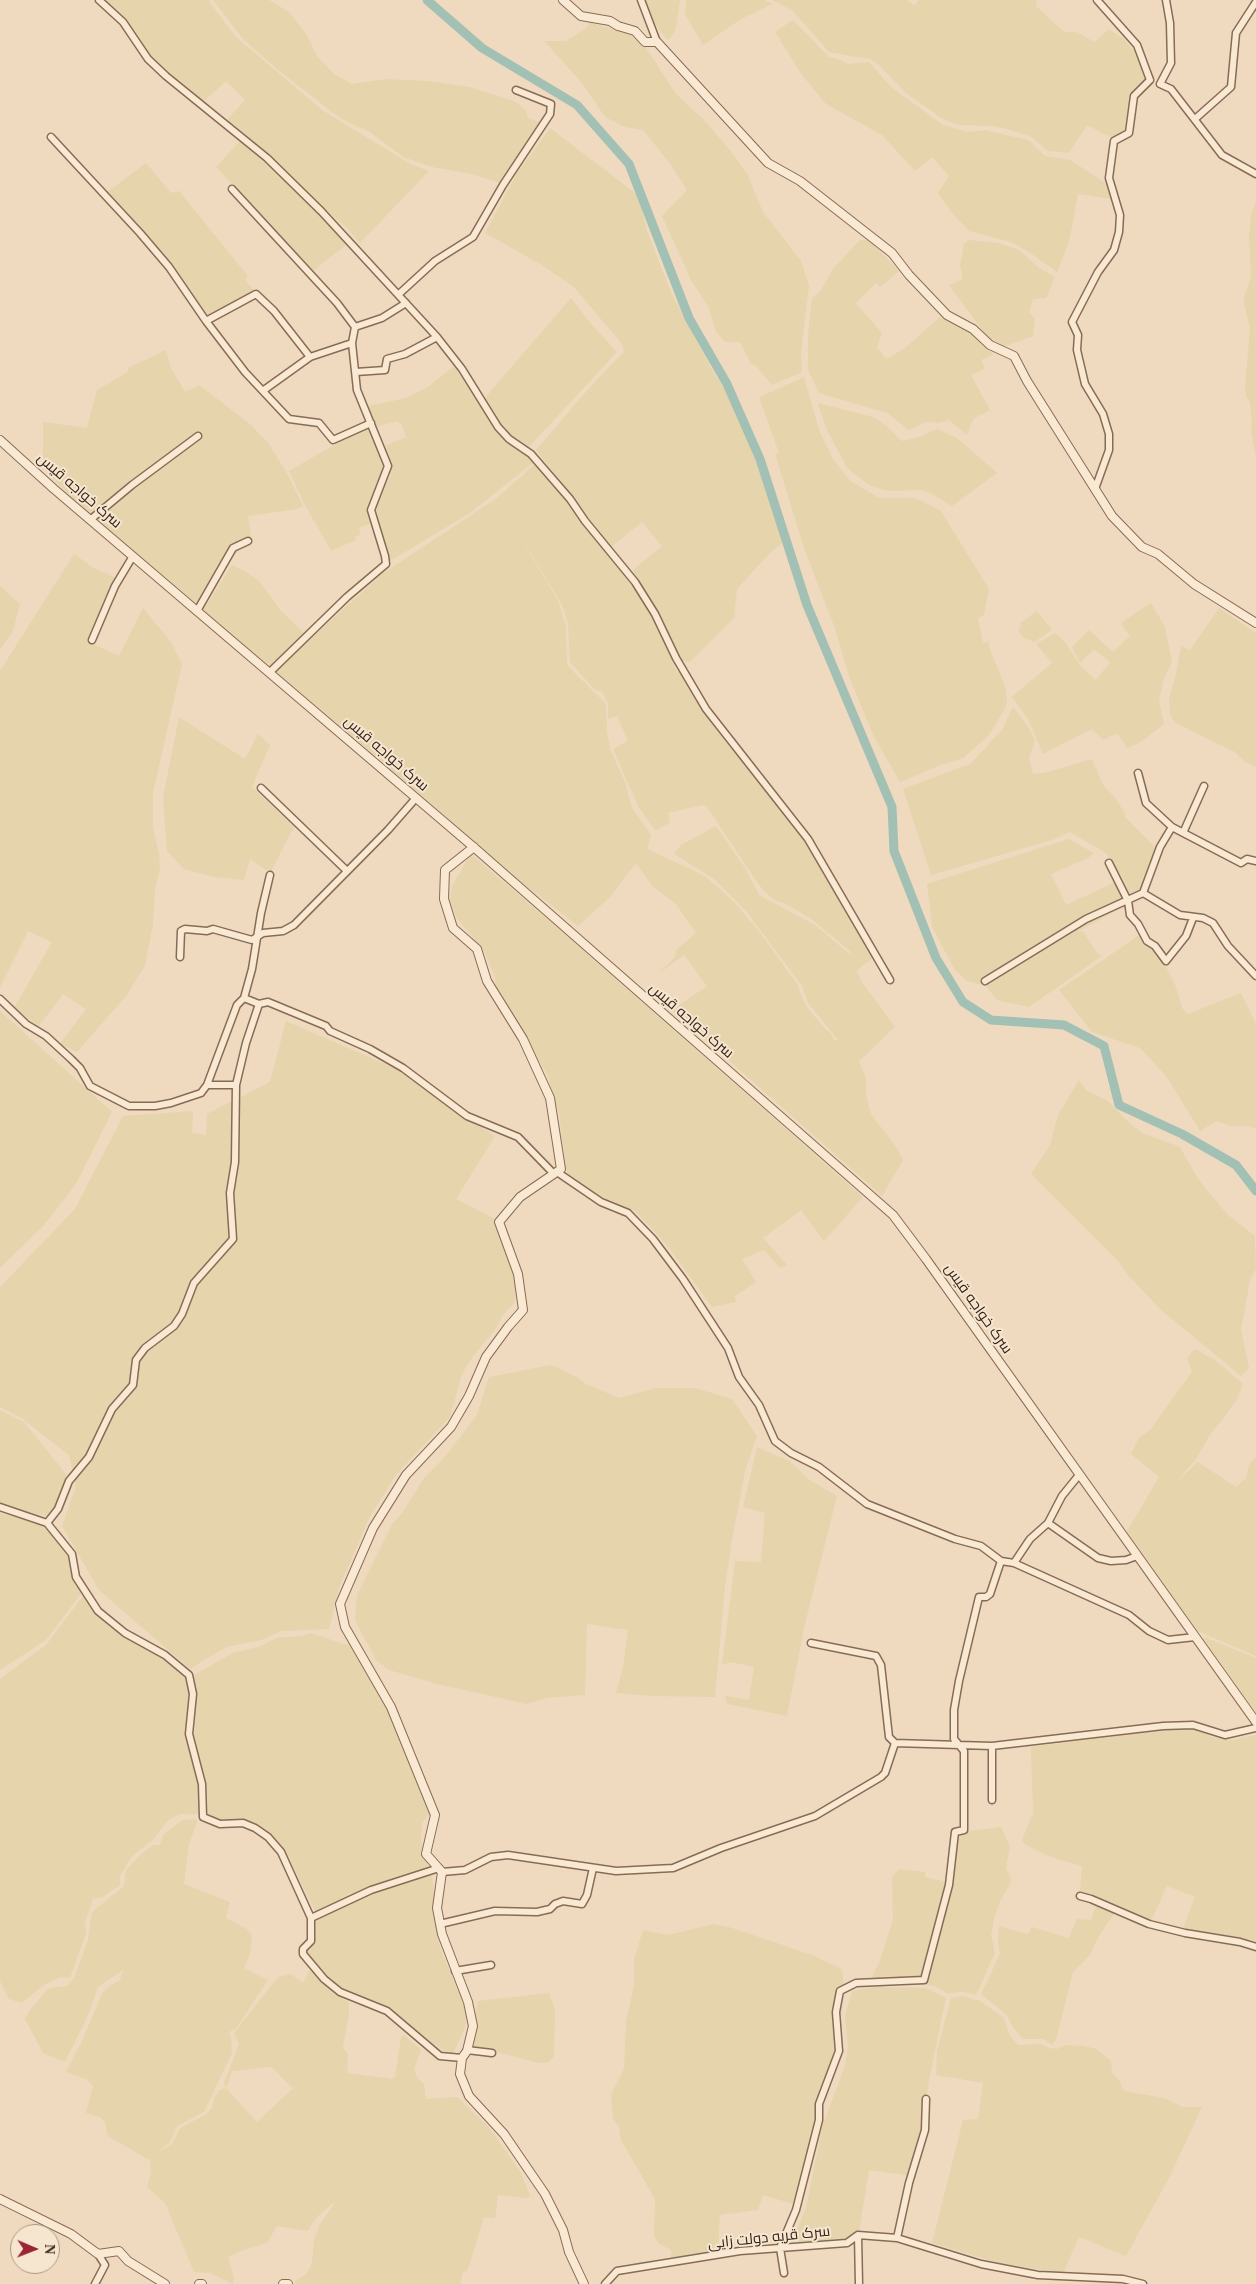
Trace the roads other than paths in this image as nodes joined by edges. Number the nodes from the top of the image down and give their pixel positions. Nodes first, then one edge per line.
1 (99, 0) edge
2 (563, 0) edge
3 (641, 0) edge
4 (1097, 0) edge
5 (1166, 0) edge
6 (1256, 2) edge
7 (653, 42) junction
8 (1150, 80) junction
9 (1159, 82) junction
10 (516, 90) dead end
11 (1196, 120) junction
12 (50, 137) dead end
13 (1256, 174) edge
14 (232, 189) dead end
15 (399, 294) junction
16 (406, 303) junction
17 (206, 321) junction
18 (355, 327) junction
19 (436, 337) junction
20 (352, 343) junction
21 (310, 357) junction
22 (356, 372) junction
23 (264, 390) junction
24 (371, 423) junction
25 (198, 436) dead end
26 (0, 440) edge
27 (1096, 489) junction
28 (90, 520) junction
29 (248, 541) dead end
30 (133, 556) junction
31 (197, 611) junction
32 (1256, 623) edge
33 (92, 640) dead end
34 (270, 672) junction
35 (1138, 773) dead end
36 (1204, 786) dead end
37 (261, 788) dead end
38 (416, 798) junction
39 (1172, 828) junction
40 (1183, 833) junction
41 (474, 847) junction
42 (1256, 861) edge
43 (1109, 863) dead end
44 (346, 870) junction
45 (270, 875) dead end
46 (1143, 893) junction
47 (1128, 901) junction
48 (1193, 918) junction
49 (258, 938) junction
50 (180, 957) dead end
51 (1256, 976) edge
52 (890, 980) dead end
53 (985, 981) dead end
54 (244, 998) junction
55 (0, 999) edge
56 (259, 1004) junction
57 (207, 1084) junction
58 (236, 1085) junction
59 (556, 1173) junction
60 (1079, 1475) junction
61 (0, 1507) edge
62 (47, 1523) junction
63 (1048, 1523) junction
64 (1137, 1556) junction
65 (1002, 1561) junction
66 (1014, 1563) junction
67 (1195, 1636) junction
68 (811, 1643) dead end
69 (1256, 1722) edge
70 (1256, 1728) edge
71 (894, 1743) junction
72 (960, 1745) junction
73 (992, 1746) junction
74 (992, 1800) dead end
75 (593, 1868) junction
76 (440, 1870) junction
77 (1080, 1896) dead end
78 (311, 1918) junction
79 (440, 1924) junction
80 (1256, 1947) edge
81 (490, 1965) dead end
82 (455, 1971) junction
83 (467, 2050) junction
84 (492, 2053) dead end
85 (462, 2058) junction
86 (926, 2099) dead end
87 (0, 2199) edge
88 (858, 2235) junction
89 (897, 2238) junction
90 (780, 2248) junction
91 (98, 2254) junction
92 (784, 2273) dead end
93 (95, 2284) edge
94 (165, 2284) edge
95 (283, 2284) edge
96 (288, 2284) edge
97 (584, 2284) edge
98 (605, 2284) edge
99 (859, 2284) edge
100 (1143, 2284) edge

1 - 15 street
2 - 7 street
3 - 7 street
4 - 8 street
5 - 9 street
6 - 11 street
7 - 27 street
8 - 9 street
8 - 27 street
9 - 11 street
10 - 15 street
11 - 13 street
12 - 17 street
14 - 18 street
15 - 16 street
16 - 18 street
16 - 19 street
17 - 21 street
17 - 23 street
18 - 20 street
19 - 22 street
19 - 52 street
20 - 21 street
20 - 22 street
21 - 23 street
22 - 24 street
23 - 24 street
24 - 34 street
25 - 28 street
26 - 28 street, سرک خواجه قیس
27 - 32 street
28 - 30 street, سرک خواجه قیس
29 - 31 street
30 - 31 street, سرک خواجه قیس
30 - 33 street
31 - 34 street, سرک خواجه قیس
34 - 38 street, سرک خواجه قیس
35 - 39 street
36 - 40 street
37 - 44 street
38 - 41 street, سرک خواجه قیس
38 - 44 street
39 - 40 street
39 - 46 street
40 - 42 street
41 - 59 street
41 - 60 street, سرک خواجه قیس
43 - 47 street
44 - 49 street
45 - 49 street
46 - 47 street
46 - 48 street
47 - 48 street
47 - 53 street
48 - 51 street
49 - 50 street
49 - 54 street
54 - 56 street
54 - 57 street
55 - 57 street
56 - 58 street
56 - 59 street
57 - 58 street
58 - 62 street
59 - 65 street
59 - 76 street
60 - 63 street
60 - 64 street, سرک خواجه قیس
61 - 62 street
62 - 78 street
63 - 64 street
63 - 66 street
64 - 67 street, سرک خواجه قیس
65 - 66 street
65 - 72 street
66 - 67 street
67 - 69 street, سرک خواجه قیس
68 - 71 street
70 - 73 street
71 - 72 street
71 - 75 street
72 - 73 street
72 - 90 street
73 - 74 street
75 - 76 street
75 - 79 street
76 - 78 street
76 - 79 street
77 - 80 street
78 - 85 street
79 - 82 street
81 - 82 street
82 - 83 street
83 - 84 street
83 - 85 street
85 - 97 street
86 - 89 street
87 - 91 street
88 - 89 street, سرک قریه دولت زایی
88 - 90 street, سرک قریه دولت زایی
88 - 99 street
89 - 100 street, سرک قریه دولت زایی
90 - 92 street
90 - 98 street, سرک قریه دولت زایی
91 - 93 street
91 - 94 street
95 - 96 street

